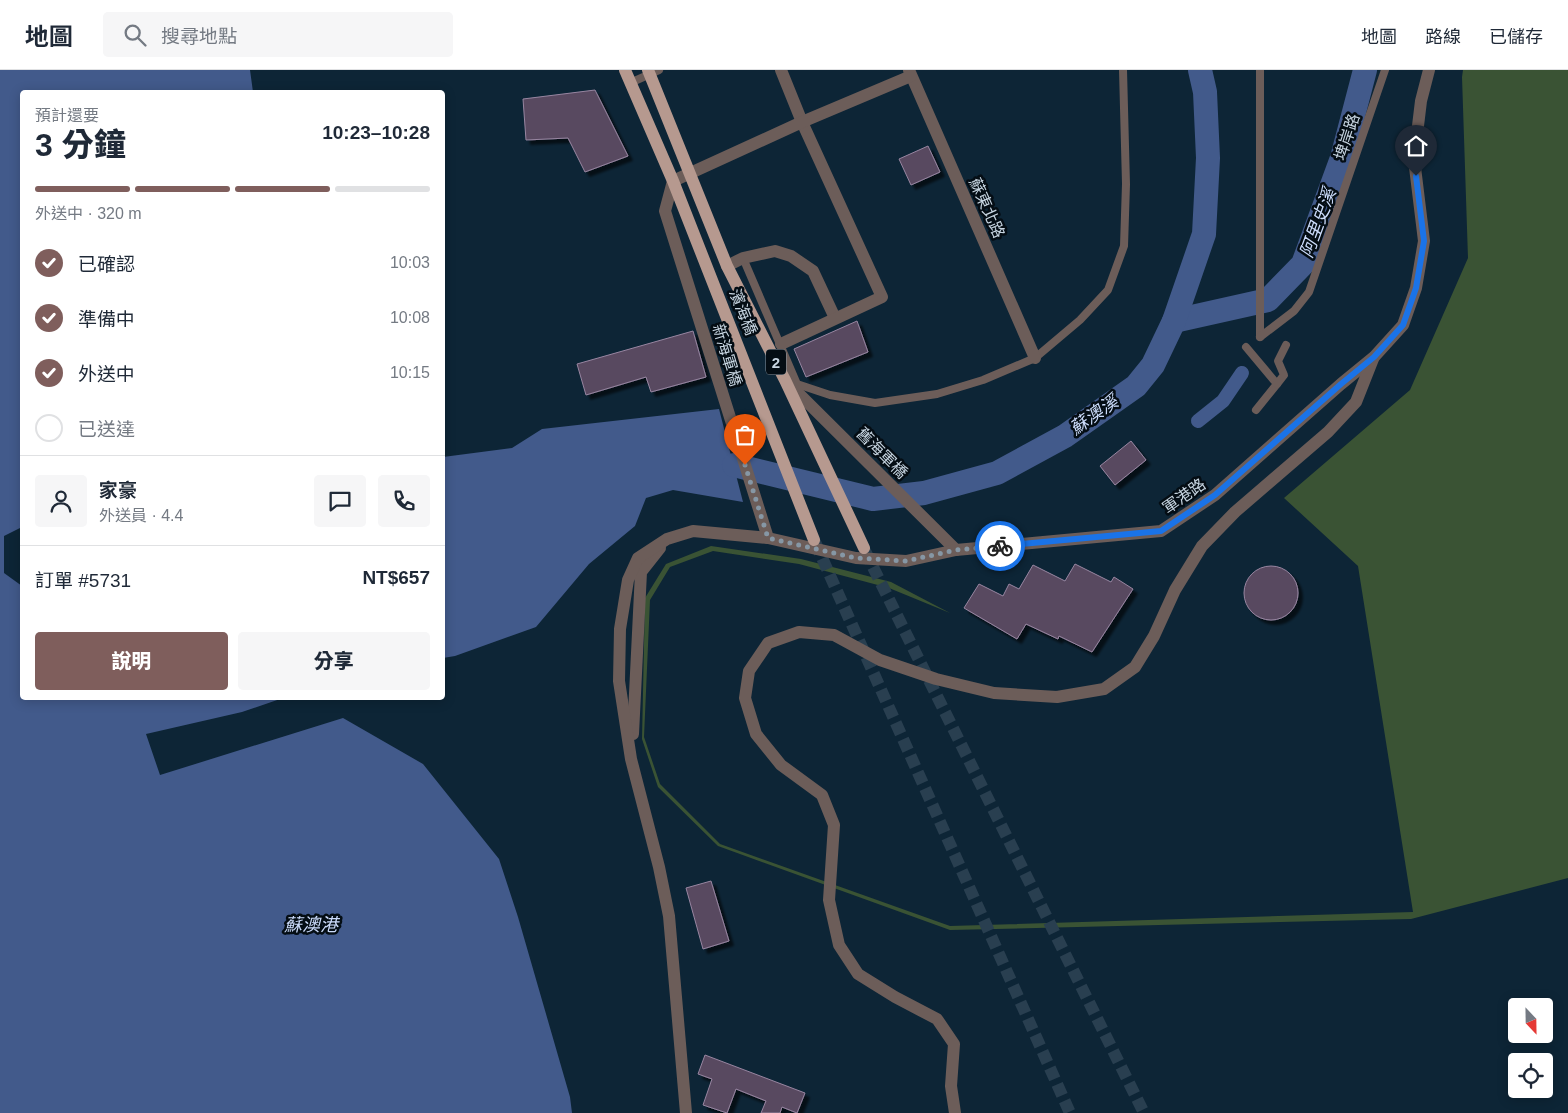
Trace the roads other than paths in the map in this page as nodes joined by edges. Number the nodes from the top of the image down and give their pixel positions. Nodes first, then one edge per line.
1 (624, 70) edge
2 (781, 70) edge
3 (1123, 70) edge
4 (1260, 70) edge
5 (1385, 70) edge
6 (1428, 70) edge
7 (653, 71) edge
8 (910, 73) edge
9 (630, 83) junction
10 (802, 122) junction
11 (691, 174) junction
12 (673, 182) junction
13 (743, 258) junction
14 (728, 266) junction
15 (835, 318) junction
16 (781, 344) junction
17 (1286, 345) dead end
18 (1246, 347) dead end
19 (1374, 357) junction
20 (1035, 358) junction
21 (785, 380) junction
22 (1277, 384) junction
23 (1256, 410) dead end
24 (768, 538) junction
25 (668, 539) junction
26 (814, 540) tunnel mouth
27 (864, 548) tunnel mouth
28 (956, 550) junction
29 (632, 759) junction
30 (686, 1113) edge
31 (955, 1113) edge

1 - 9 main road, 2
2 - 10 street
3 - 20 lane
4 - 5 lane, 埤岸路
6 - 19 street, 軍港路
7 - 9 lane
7 - 11 main road, 2
8 - 10 street
8 - 20 street, 蘇東北路
9 - 12 main road, 2
10 - 11 street
10 - 15 street
11 - 12 street
11 - 14 main road, 2
12 - 24 street, 新海軍橋
12 - 26 main road, 濱海橋 / 2
13 - 14 street
13 - 15 street
13 - 16 lane
14 - 21 main road, 2
15 - 16 street
16 - 20 lane
17 - 22 lane
18 - 22 lane
19 - 28 street, 軍港路
19 - 31 street
21 - 27 main road, 2
21 - 28 street, 舊海軍橋
22 - 23 lane
24 - 25 street, 軍港路
24 - 28 street, 軍港路
25 - 29 street
25 - 29 street, 軍港路
29 - 30 street

